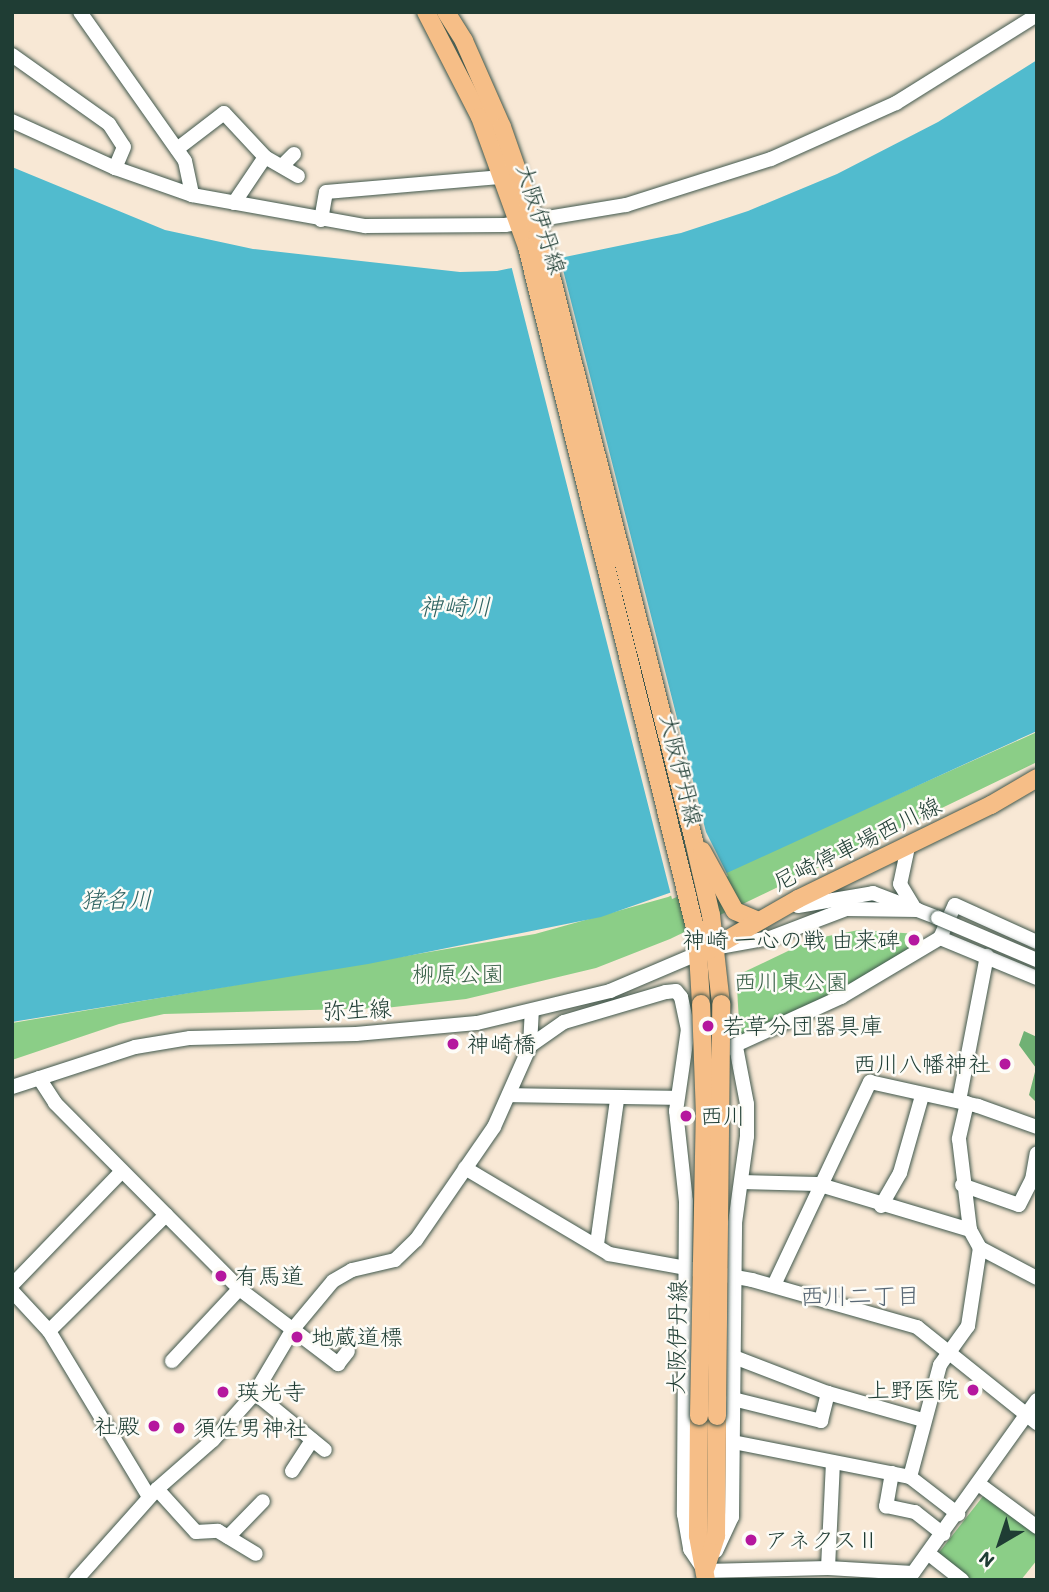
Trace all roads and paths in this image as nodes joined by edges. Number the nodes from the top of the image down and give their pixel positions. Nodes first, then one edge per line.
1 (80, 12) edge
2 (425, 12) edge
3 (446, 12) edge
4 (1037, 15) edge
5 (12, 55) edge
6 (12, 121) edge
7 (177, 149) junction
8 (294, 154) dead end
9 (265, 157) junction
10 (282, 166) junction
11 (115, 168) junction
12 (298, 176) dead end
13 (502, 177) junction
14 (192, 195) junction
15 (234, 203) junction
16 (321, 220) junction
17 (528, 226) junction
18 (1037, 778) edge
19 (694, 841) junction
20 (908, 847) junction
21 (918, 910) junction
22 (755, 918) junction
23 (940, 938) junction
24 (706, 941) junction
25 (1037, 942) edge
26 (987, 956) junction
27 (1037, 960) edge
28 (1037, 978) edge
29 (532, 1011) junction
30 (530, 1046) junction
31 (736, 1047) junction
32 (686, 1048) junction
33 (39, 1077) junction
34 (12, 1087) edge
35 (509, 1095) junction
36 (922, 1096) junction
37 (677, 1098) junction
38 (617, 1100) junction
39 (963, 1102) junction
40 (1037, 1127) edge
41 (1037, 1153) edge
42 (465, 1168) junction
43 (122, 1171) junction
44 (741, 1182) junction
45 (823, 1185) junction
46 (962, 1185) junction
47 (881, 1206) junction
48 (166, 1215) junction
49 (970, 1230) junction
50 (597, 1244) junction
51 (980, 1248) junction
52 (685, 1266) junction
53 (735, 1276) junction
54 (1037, 1278) edge
55 (12, 1285) edge
56 (774, 1286) junction
57 (240, 1288) junction
58 (12, 1291) edge
59 (293, 1329) junction
60 (49, 1331) junction
61 (348, 1351) dead end
62 (950, 1353) junction
63 (734, 1357) junction
64 (172, 1361) dead end
65 (255, 1393) junction
66 (828, 1393) junction
67 (733, 1399) junction
68 (1037, 1401) edge
69 (708, 1416) junction
70 (1032, 1419) edge
71 (923, 1420) junction
72 (312, 1440) junction
73 (733, 1442) junction
74 (325, 1450) dead end
75 (833, 1462) junction
76 (292, 1471) dead end
77 (892, 1474) junction
78 (910, 1477) junction
79 (980, 1485) junction
80 (153, 1493) junction
81 (263, 1501) dead end
82 (958, 1514) junction
83 (1037, 1527) edge
84 (943, 1534) junction
85 (229, 1537) junction
86 (256, 1554) dead end
87 (929, 1554) junction
88 (828, 1568) junction
89 (706, 1575) edge
90 (76, 1580) edge
91 (962, 1580) edge

1 - 7 street
2 - 13 main road, 大阪伊丹線
3 - 17 main road, 大阪伊丹線
4 - 17 street
5 - 11 street
6 - 11 street
7 - 9 street
7 - 14 street
8 - 10 street
9 - 10 street
9 - 15 street
10 - 12 street
11 - 14 street
13 - 16 street
13 - 17 main road, 大阪伊丹線
14 - 15 street
15 - 16 street
16 - 17 street
17 - 19 main road, 大阪伊丹線
17 - 24 main road, 大阪伊丹線
18 - 20 main road, 尼崎停車場西川線
19 - 22 main road
19 - 24 main road, 大阪伊丹線
20 - 21 street
20 - 22 main road, 尼崎停車場西川線
21 - 22 street
21 - 24 street, 弥生線
21 - 27 street, bridge
22 - 24 main road, 尼崎停車場西川線
23 - 25 street
23 - 26 street
23 - 31 street
24 - 29 street, 弥生線
24 - 69 main road, 大阪伊丹線, bridge
24 - 69 main road, 大阪伊丹線, bridge
26 - 28 street
26 - 39 street
29 - 30 street
29 - 33 street, 弥生線
30 - 32 street
30 - 35 street
31 - 32 street
31 - 44 street
32 - 37 street
33 - 34 street, 弥生線
33 - 43 street
35 - 38 street
35 - 42 street
36 - 39 street
36 - 45 street
36 - 47 street
37 - 38 street
37 - 52 street
38 - 50 street
39 - 40 street
39 - 46 street
41 - 46 street
42 - 50 street
42 - 59 street
43 - 48 street
43 - 55 street
44 - 45 street
44 - 53 street
45 - 47 street
45 - 56 street
46 - 49 street
47 - 49 street
48 - 57 street
48 - 60 street
49 - 51 street
50 - 52 street
51 - 54 street
51 - 62 street
52 - 53 street
52 - 89 street
53 - 56 street
53 - 63 street
56 - 62 street
57 - 59 street
57 - 64 street
58 - 60 street
59 - 61 street
59 - 65 street
60 - 80 street
62 - 70 street
62 - 71 street
63 - 66 street
63 - 67 street
65 - 72 street
65 - 80 street
66 - 67 street
66 - 71 street
67 - 73 street
68 - 70 street
69 - 89 main road, 大阪伊丹線
70 - 79 street
71 - 78 street
72 - 74 street
72 - 76 street
73 - 75 street
73 - 89 street
75 - 77 street
75 - 88 street
77 - 78 street
77 - 84 street
78 - 82 street
79 - 82 street
79 - 83 street
80 - 85 street
80 - 90 street
81 - 85 street
82 - 84 street
84 - 87 street
85 - 86 street
87 - 88 street
87 - 91 street
88 - 89 street

